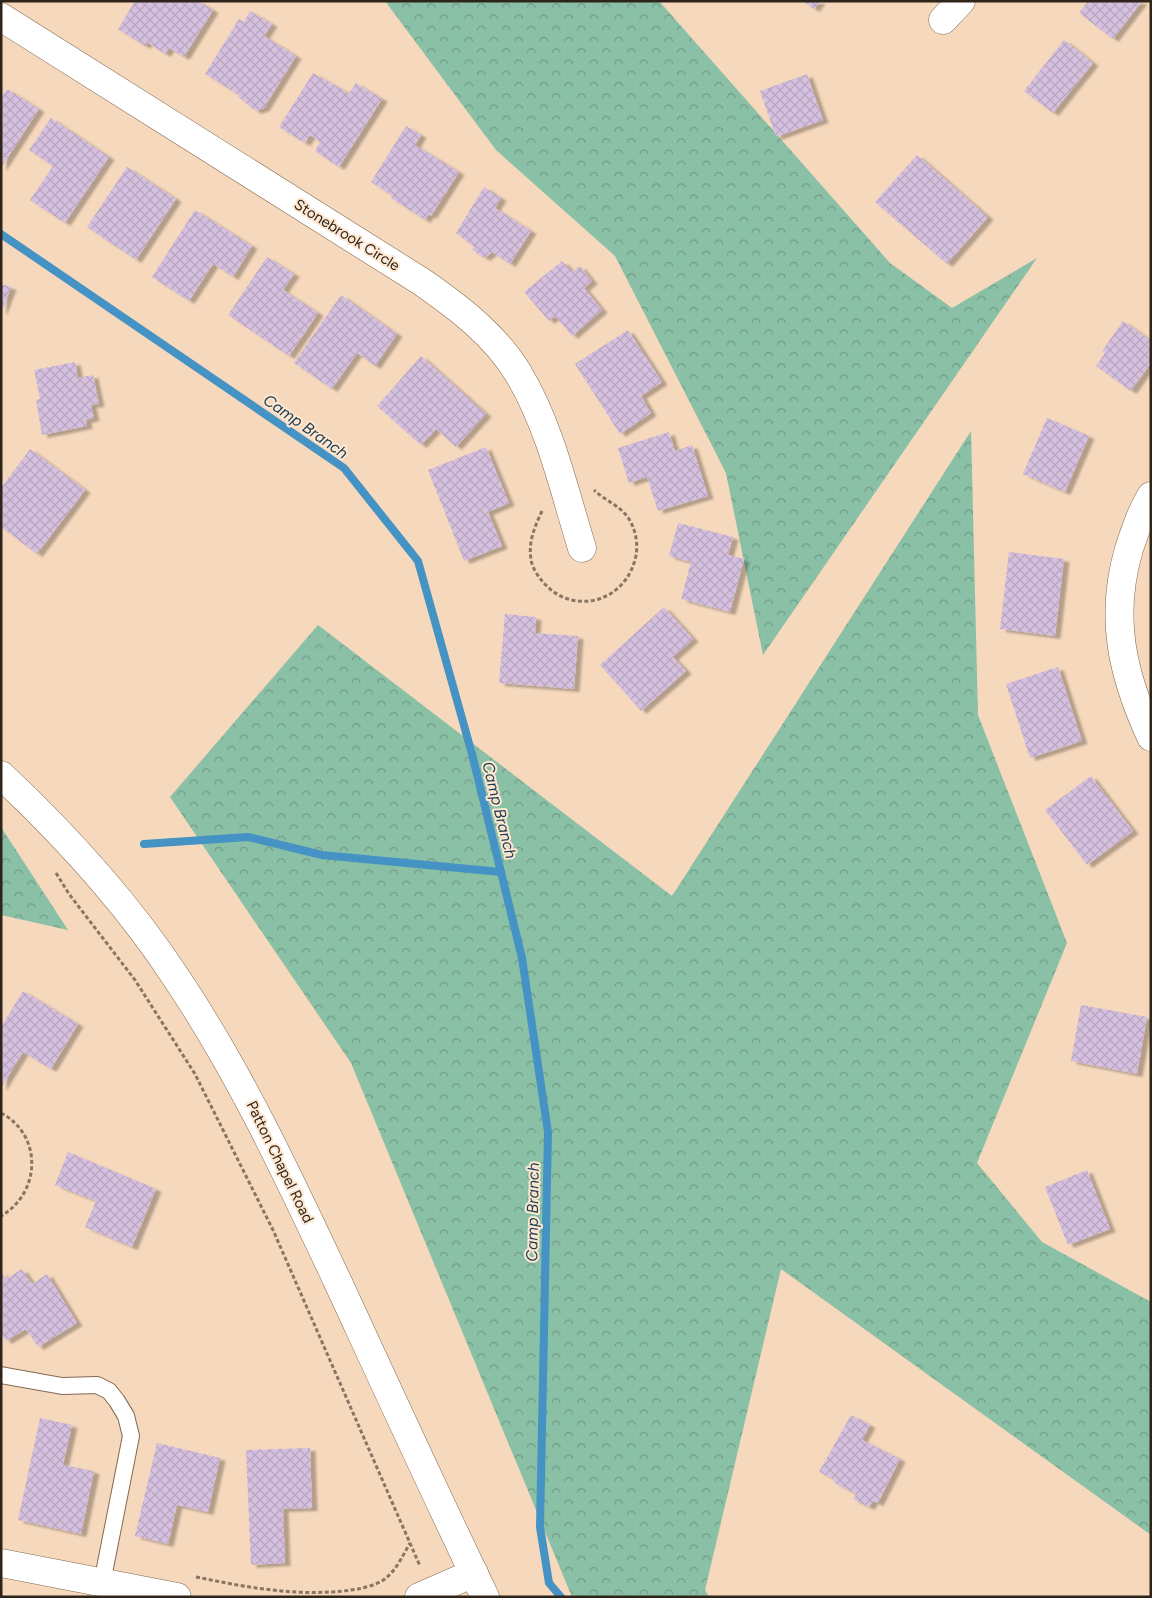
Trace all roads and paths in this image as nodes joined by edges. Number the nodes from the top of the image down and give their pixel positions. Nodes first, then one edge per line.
1 (1, 17) edge
2 (588, 484) dead end
3 (1151, 496) edge
4 (542, 503) dead end
5 (582, 548) dead end
6 (1151, 738) edge
7 (1, 775) edge
8 (52, 864) dead end
9 (1, 1113) edge
10 (1, 1216) edge
11 (1, 1375) edge
12 (410, 1543) junction
13 (1, 1563) edge
14 (102, 1583) junction
15 (479, 1585) edge
16 (184, 1586) edge
17 (425, 1594) edge

1 - 5 street, Stonebrook Circle
2 - 4 path
3 - 6 street
7 - 15 street, Patton Chapel Road
8 - 12 path
9 - 10 path
11 - 14 lane
12 - 16 path
12 - 17 path
13 - 14 street
14 - 16 street
15 - 17 street

